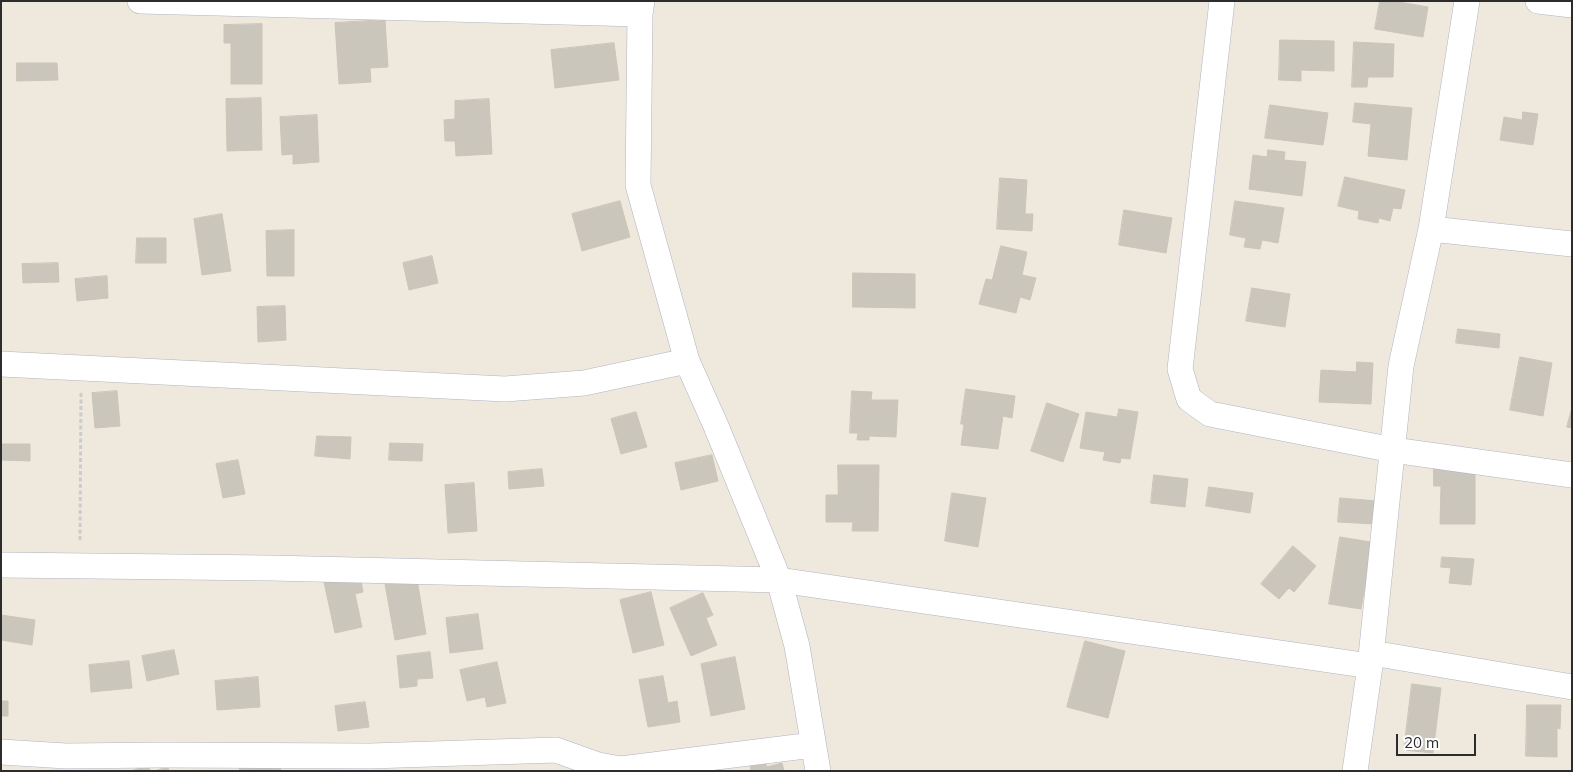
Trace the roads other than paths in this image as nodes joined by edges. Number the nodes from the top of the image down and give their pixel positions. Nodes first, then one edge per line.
1 (140, 1) edge
2 (1222, 1) edge
3 (1467, 1) edge
4 (1538, 1) edge
5 (1572, 5) edge
6 (641, 7) edge
7 (1431, 230) junction
8 (1572, 244) edge
9 (687, 361) junction
10 (1, 364) edge
11 (1393, 450) junction
12 (1572, 475) edge
13 (1, 564) edge
14 (778, 580) junction
15 (1371, 660) junction
16 (1572, 687) edge
17 (813, 745) junction
18 (1, 752) edge
19 (818, 771) edge
20 (1355, 771) edge

1 - 6 street
2 - 11 street
3 - 7 street
4 - 5 street
6 - 9 street
7 - 8 street
7 - 11 street
9 - 10 street
9 - 14 street
11 - 12 street
11 - 15 street
13 - 14 street
14 - 15 street
14 - 17 street
15 - 16 street
15 - 20 street
17 - 18 street
17 - 19 street

